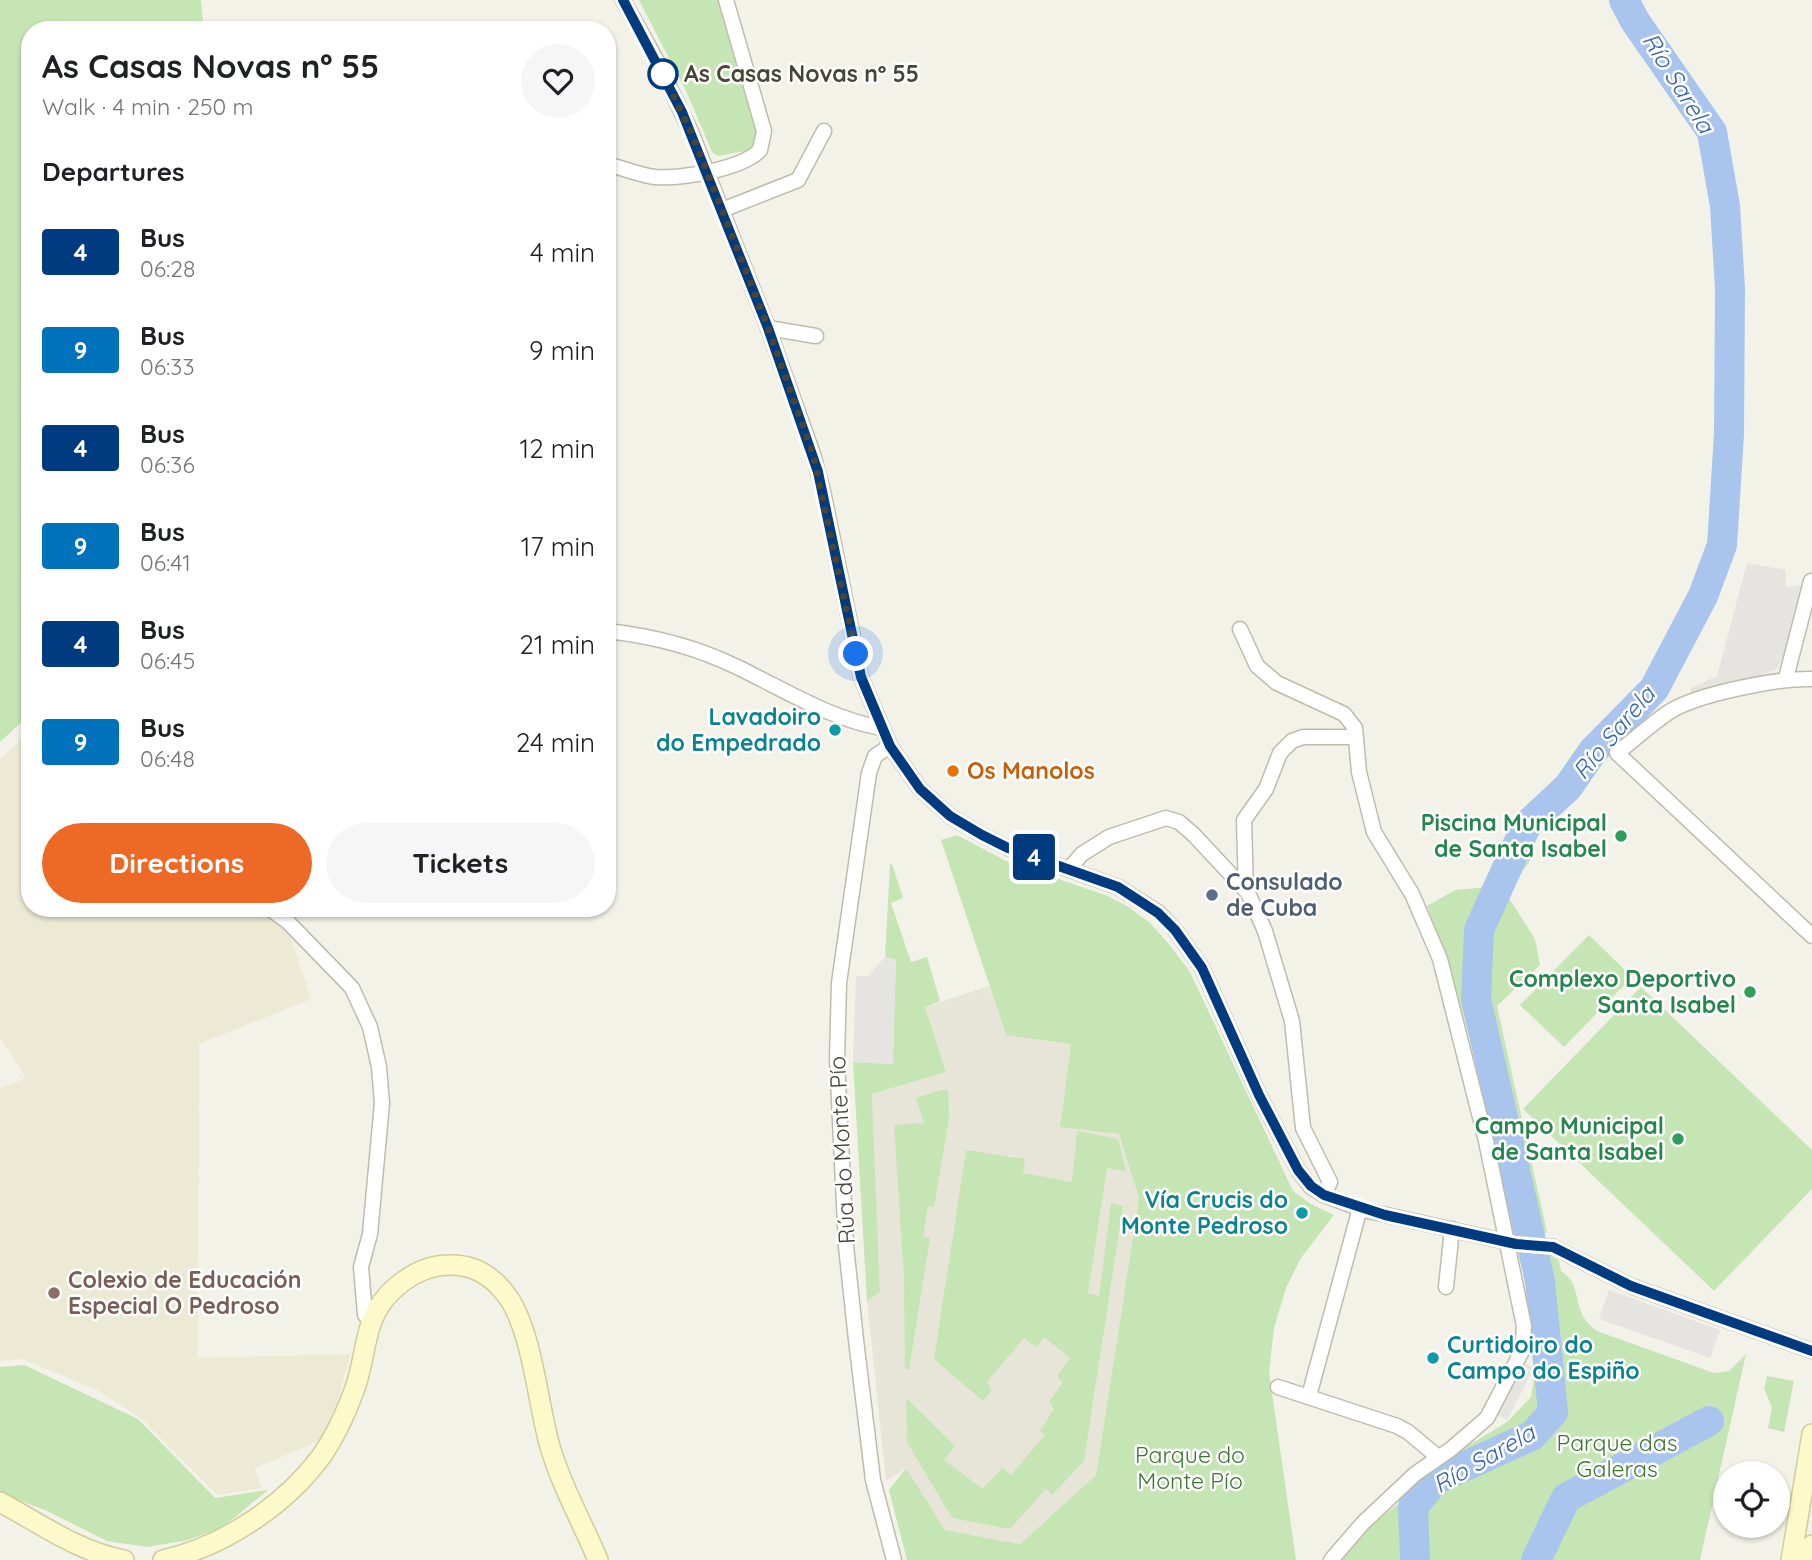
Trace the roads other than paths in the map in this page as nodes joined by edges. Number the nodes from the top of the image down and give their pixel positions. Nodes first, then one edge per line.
1 (623, 0) edge
2 (726, 0) edge
3 (824, 131) dead end
4 (616, 166) edge
5 (706, 171) junction
6 (722, 210) junction
7 (768, 328) junction
8 (816, 335) dead end
9 (1811, 581) edge
10 (1240, 629) dead end
11 (616, 632) edge
12 (1787, 678) junction
13 (1812, 679) edge
14 (881, 728) junction
15 (1356, 737) junction
16 (890, 746) junction
17 (1069, 869) junction
18 (1246, 891) junction
19 (281, 917) edge
20 (1812, 936) edge
21 (1324, 1195) junction
22 (1360, 1209) junction
23 (1452, 1229) junction
24 (1512, 1243) junction
25 (1446, 1287) dead end
26 (372, 1321) junction
27 (1812, 1351) edge
28 (1278, 1387) dead end
29 (1309, 1396) junction
30 (1812, 1434) edge
31 (1438, 1457) junction
32 (0, 1502) edge
33 (1812, 1545) edge
34 (124, 1560) edge
35 (163, 1560) edge
36 (598, 1560) edge
37 (894, 1560) edge
38 (1331, 1560) edge
39 (1791, 1560) edge
40 (1809, 1560) edge

1 - 5 street
2 - 5 street
3 - 6 street
4 - 5 street
5 - 6 street
6 - 7 street
7 - 8 street
7 - 14 street
9 - 12 street
10 - 15 street
11 - 14 street
12 - 13 street
12 - 20 street
14 - 16 street
15 - 18 street
15 - 24 street
16 - 17 street
16 - 37 street, Rúa do Monte Pío
17 - 18 street
17 - 21 street
18 - 21 street
19 - 26 street
21 - 22 street
22 - 23 street
22 - 29 street
23 - 24 street
23 - 25 street
24 - 27 street
24 - 31 street
26 - 35 street
26 - 36 street
28 - 29 street
29 - 31 street
30 - 39 street
31 - 38 street
32 - 34 street
33 - 40 street

